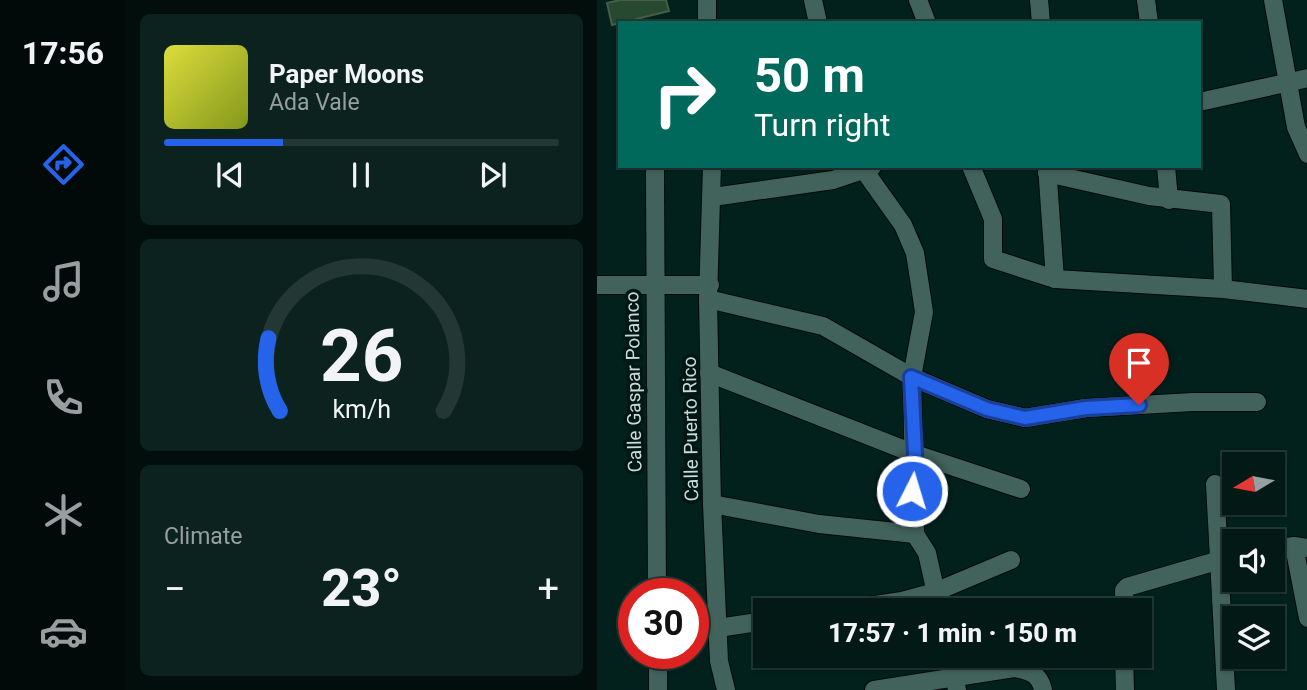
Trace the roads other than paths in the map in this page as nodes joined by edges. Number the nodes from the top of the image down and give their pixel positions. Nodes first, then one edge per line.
1 (707, 0) edge
2 (813, 0) edge
3 (918, 0) edge
4 (1039, 0) edge
5 (1146, 0) edge
6 (1273, 0) edge
7 (707, 21) edge
8 (818, 21) edge
9 (926, 21) edge
10 (1041, 21) edge
11 (1149, 21) edge
12 (1307, 78) edge
13 (1289, 82) junction
14 (1201, 102) edge
15 (1307, 154) edge
16 (712, 168) edge
17 (863, 168) edge
18 (867, 168) edge
19 (972, 168) edge
20 (1166, 168) edge
21 (1047, 169) edge
22 (655, 171) dead end
23 (713, 197) junction
24 (1169, 200) junction
25 (1055, 279) junction
26 (597, 285) edge
27 (653, 285) junction
28 (1223, 289) junction
29 (709, 292) junction
30 (1307, 299) edge
31 (709, 373) junction
32 (911, 377) junction
33 (1257, 402) dead end
34 (915, 454) junction
35 (1215, 484) dead end
36 (1021, 489) dead end
37 (712, 504) junction
38 (1222, 530) edge
39 (915, 534) junction
40 (1301, 547) edge
41 (1222, 558) edge
42 (1011, 560) dead end
43 (657, 578) edge
44 (935, 592) junction
45 (1226, 592) edge
46 (913, 598) edge
47 (937, 598) edge
48 (1124, 598) edge
49 (1307, 618) edge
50 (753, 623) edge
51 (718, 628) junction
52 (1124, 668) edge
53 (658, 669) edge
54 (956, 684) edge
55 (658, 690) edge
56 (726, 690) edge
57 (874, 690) edge
58 (1043, 690) edge
59 (1125, 690) edge
60 (1226, 690) edge

1 - 7 street
2 - 8 street
3 - 9 street
4 - 10 street
5 - 11 street
6 - 13 street
12 - 13 street
13 - 14 street
13 - 15 street
16 - 23 street, Calle Puerto Rico
17 - 23 street
18 - 32 street
19 - 25 street
20 - 24 street
21 - 24 street
21 - 25 street
22 - 27 street, Calle Gaspar Polanco
23 - 29 street, Calle Puerto Rico
24 - 28 street
25 - 28 street
26 - 27 street
27 - 29 street
27 - 43 street, Calle Gaspar Polanco
28 - 30 street
29 - 31 street, Calle Puerto Rico
29 - 32 street
31 - 34 street
31 - 37 street, Calle Puerto Rico
32 - 33 street
32 - 34 street
34 - 36 street
34 - 39 street
35 - 38 street
37 - 39 street
37 - 51 street, Calle Puerto Rico
39 - 44 street
40 - 49 street
41 - 48 street
42 - 44 street
44 - 46 street
44 - 47 street
45 - 60 street
50 - 51 street
51 - 56 street, Calle Puerto Rico
52 - 59 street
53 - 55 street
54 - 57 street
54 - 58 street

